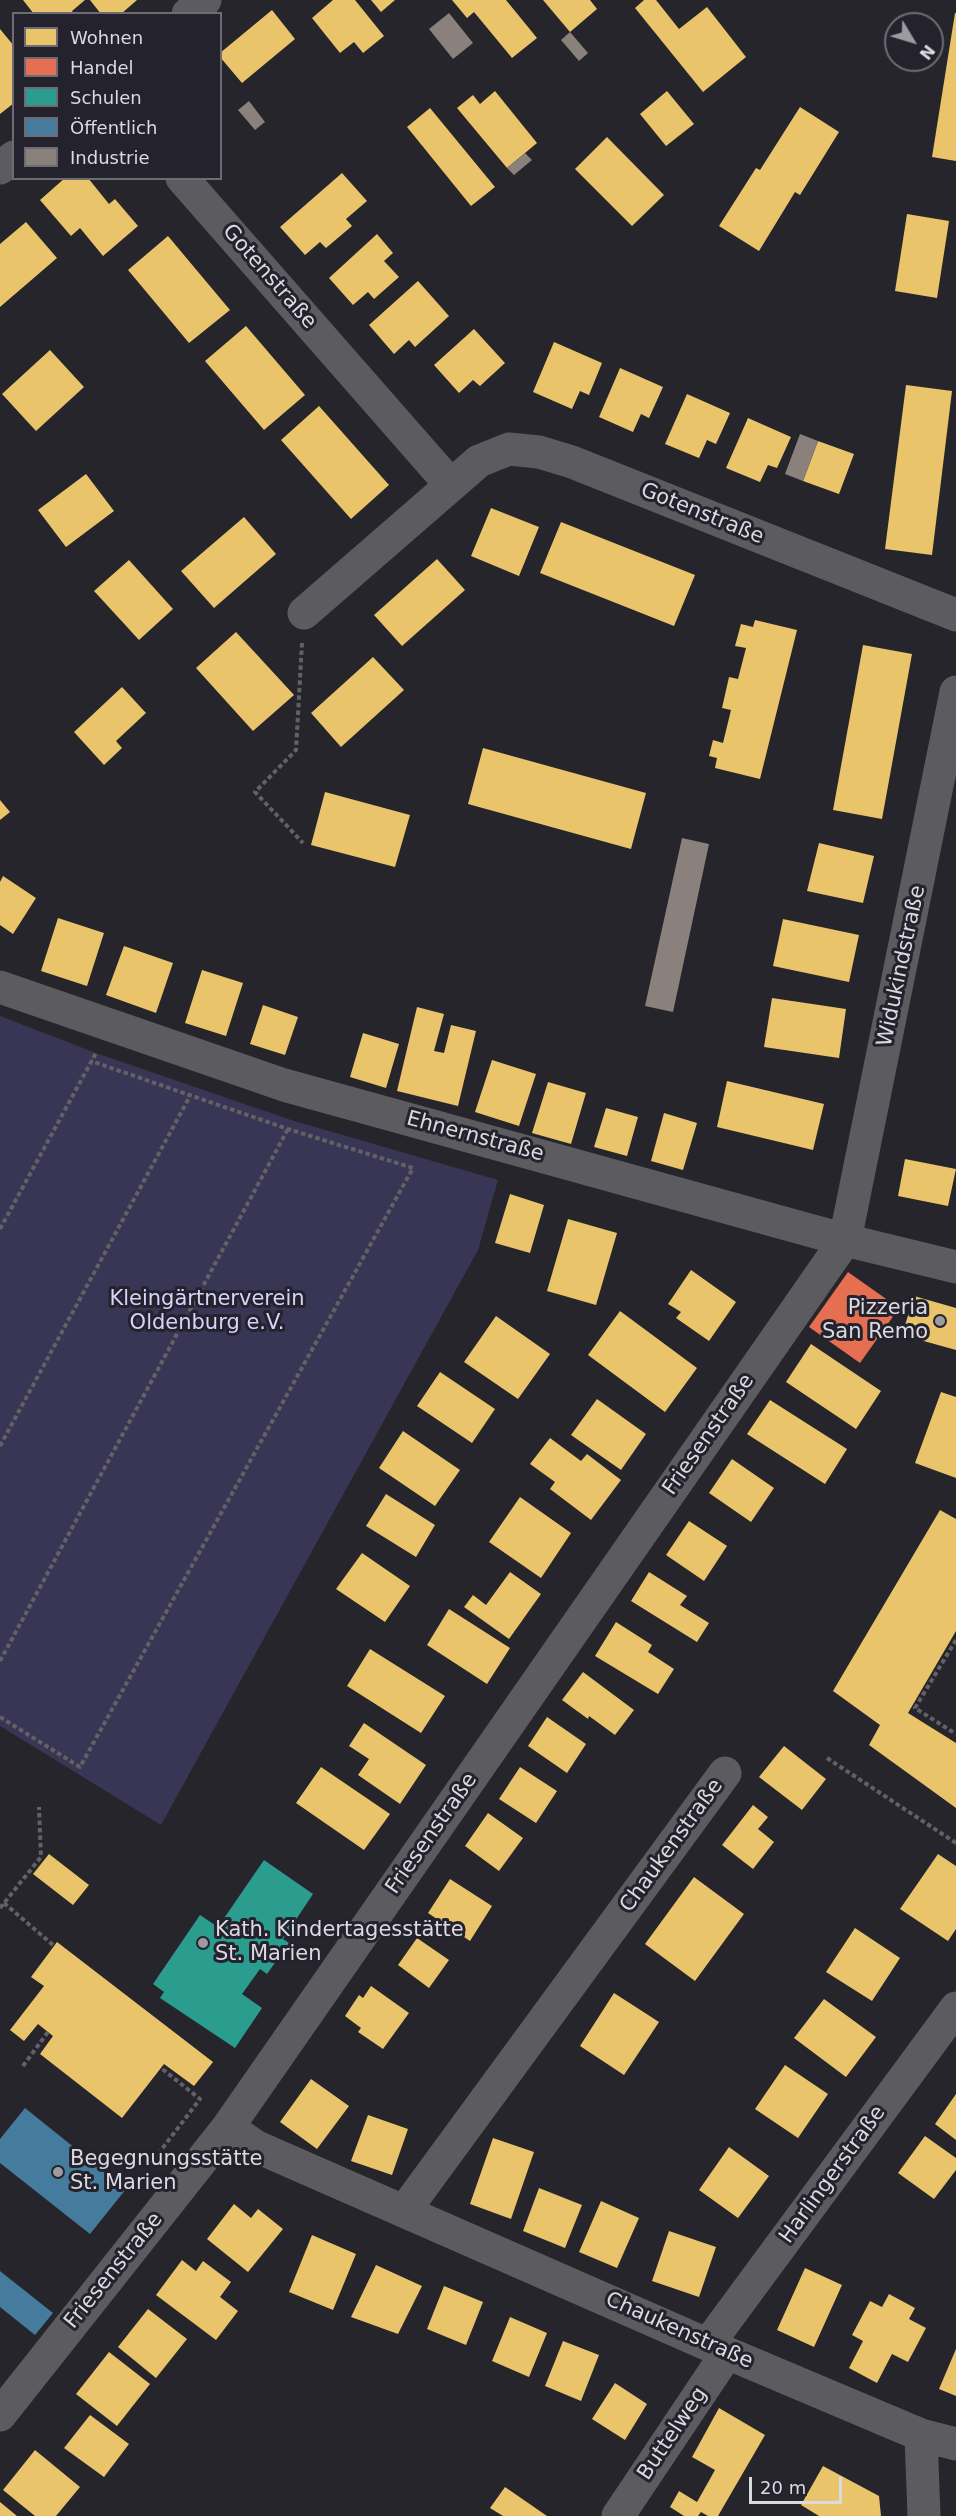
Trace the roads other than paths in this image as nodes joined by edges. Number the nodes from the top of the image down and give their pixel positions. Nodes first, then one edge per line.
1 (205, 0) edge
2 (190, 12) edge
3 (12, 159) edge
4 (0, 168) edge
5 (184, 180) edge
6 (450, 484) junction
7 (304, 614) road end
8 (956, 615) edge
9 (956, 692) edge
10 (0, 987) edge
11 (845, 1240) junction
12 (956, 1267) edge
13 (725, 1773) dead end
14 (956, 2008) edge
15 (228, 2127) junction
16 (405, 2210) junction
17 (718, 2348) junction
18 (0, 2415) edge
19 (921, 2435) junction
20 (956, 2444) edge
21 (618, 2516) edge
22 (924, 2516) edge

1 - 2 street
3 - 4 street
5 - 6 street, Gotenstraße
6 - 7 street, Gotenstraße
6 - 8 street, Gotenstraße
9 - 11 street, Widukindstraße
10 - 11 street, Ehnernstraße
11 - 12 street, Ehnernstraße
11 - 15 street, Friesenstraße
13 - 16 street, Chaukenstraße
14 - 17 street, Harlingerstraße
15 - 16 street, Chaukenstraße
15 - 18 street, Friesenstraße
16 - 17 street, Chaukenstraße
17 - 19 street, Chaukenstraße
17 - 21 street, Buttelweg
19 - 20 street, Chaukenstraße
19 - 22 street

